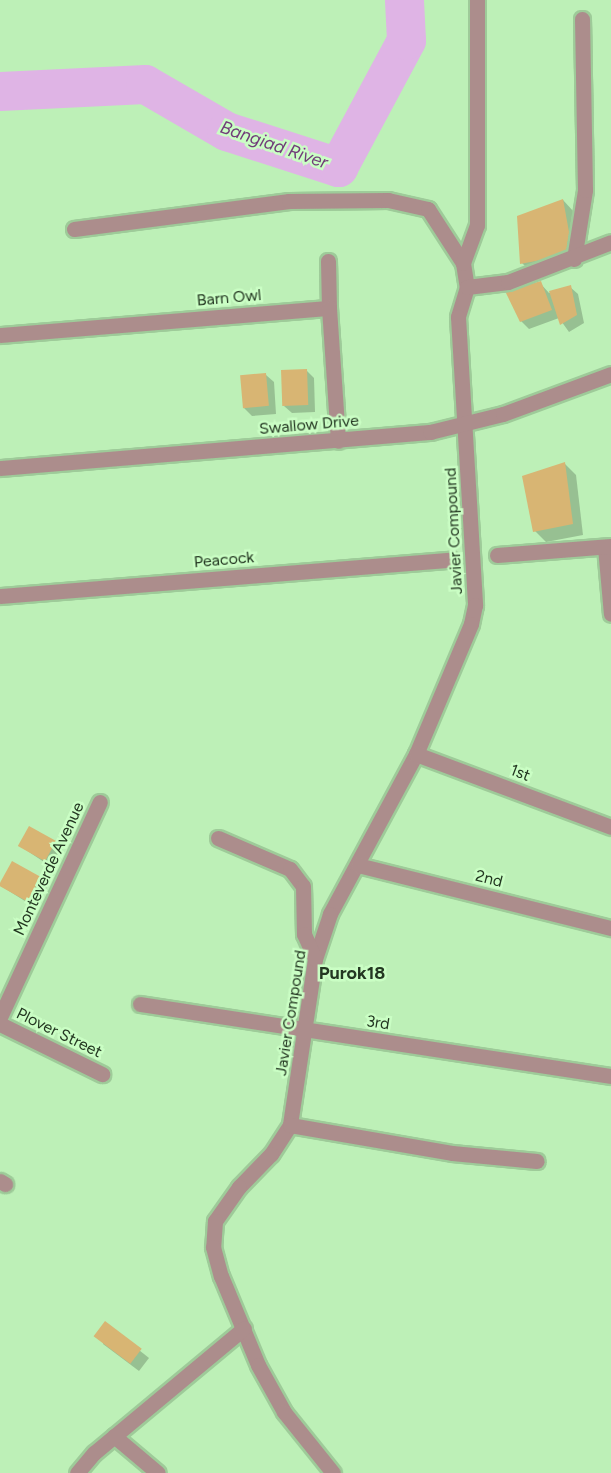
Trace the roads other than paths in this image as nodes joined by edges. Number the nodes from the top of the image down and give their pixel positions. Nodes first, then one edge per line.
1 (477, 0) edge
2 (582, 19) dead end
3 (74, 229) dead end
4 (611, 243) edge
5 (574, 259) junction
6 (328, 261) dead end
7 (463, 263) junction
8 (467, 287) junction
9 (329, 308) junction
10 (0, 334) edge
11 (611, 374) edge
12 (466, 426) junction
13 (338, 441) junction
14 (0, 468) edge
15 (608, 547) edge
16 (497, 555) dead end
17 (452, 560) dead end
18 (0, 596) edge
19 (611, 614) edge
20 (416, 754) junction
21 (100, 802) dead end
22 (611, 827) edge
23 (218, 838) dead end
24 (358, 865) junction
25 (611, 928) edge
26 (315, 959) junction
27 (140, 1004) dead end
28 (0, 1017) edge
29 (0, 1024) edge
30 (307, 1030) junction
31 (102, 1074) dead end
32 (611, 1076) edge
33 (290, 1125) junction
34 (537, 1161) dead end
35 (244, 1328) junction
36 (114, 1437) junction
37 (77, 1473) edge
38 (158, 1473) edge
39 (333, 1473) edge

1 - 7 street
2 - 5 street
3 - 7 street
4 - 5 street
5 - 8 street
6 - 9 street
7 - 8 street
8 - 12 street, Javier Compound
9 - 10 street, Barn Owl
9 - 13 street
11 - 12 street, Swallow Drive
12 - 13 street, Swallow Drive
12 - 20 street, Javier Compound
13 - 14 street, Swallow Drive
15 - 16 street
15 - 19 street
17 - 18 street, Peacock
20 - 22 street, 1st
20 - 24 street, Javier Compound
21 - 28 street, Monteverde Avenue
23 - 26 street
24 - 25 street, 2nd
24 - 26 street, Javier Compound
26 - 30 street, Javier Compound
27 - 30 street, 3rd
29 - 31 street, Plover Street
30 - 32 street, 3rd
30 - 33 street, Javier Compound
33 - 34 street
33 - 35 street, Javier Compound
35 - 36 street
35 - 39 street, Javier Compound
36 - 37 street
36 - 38 street

